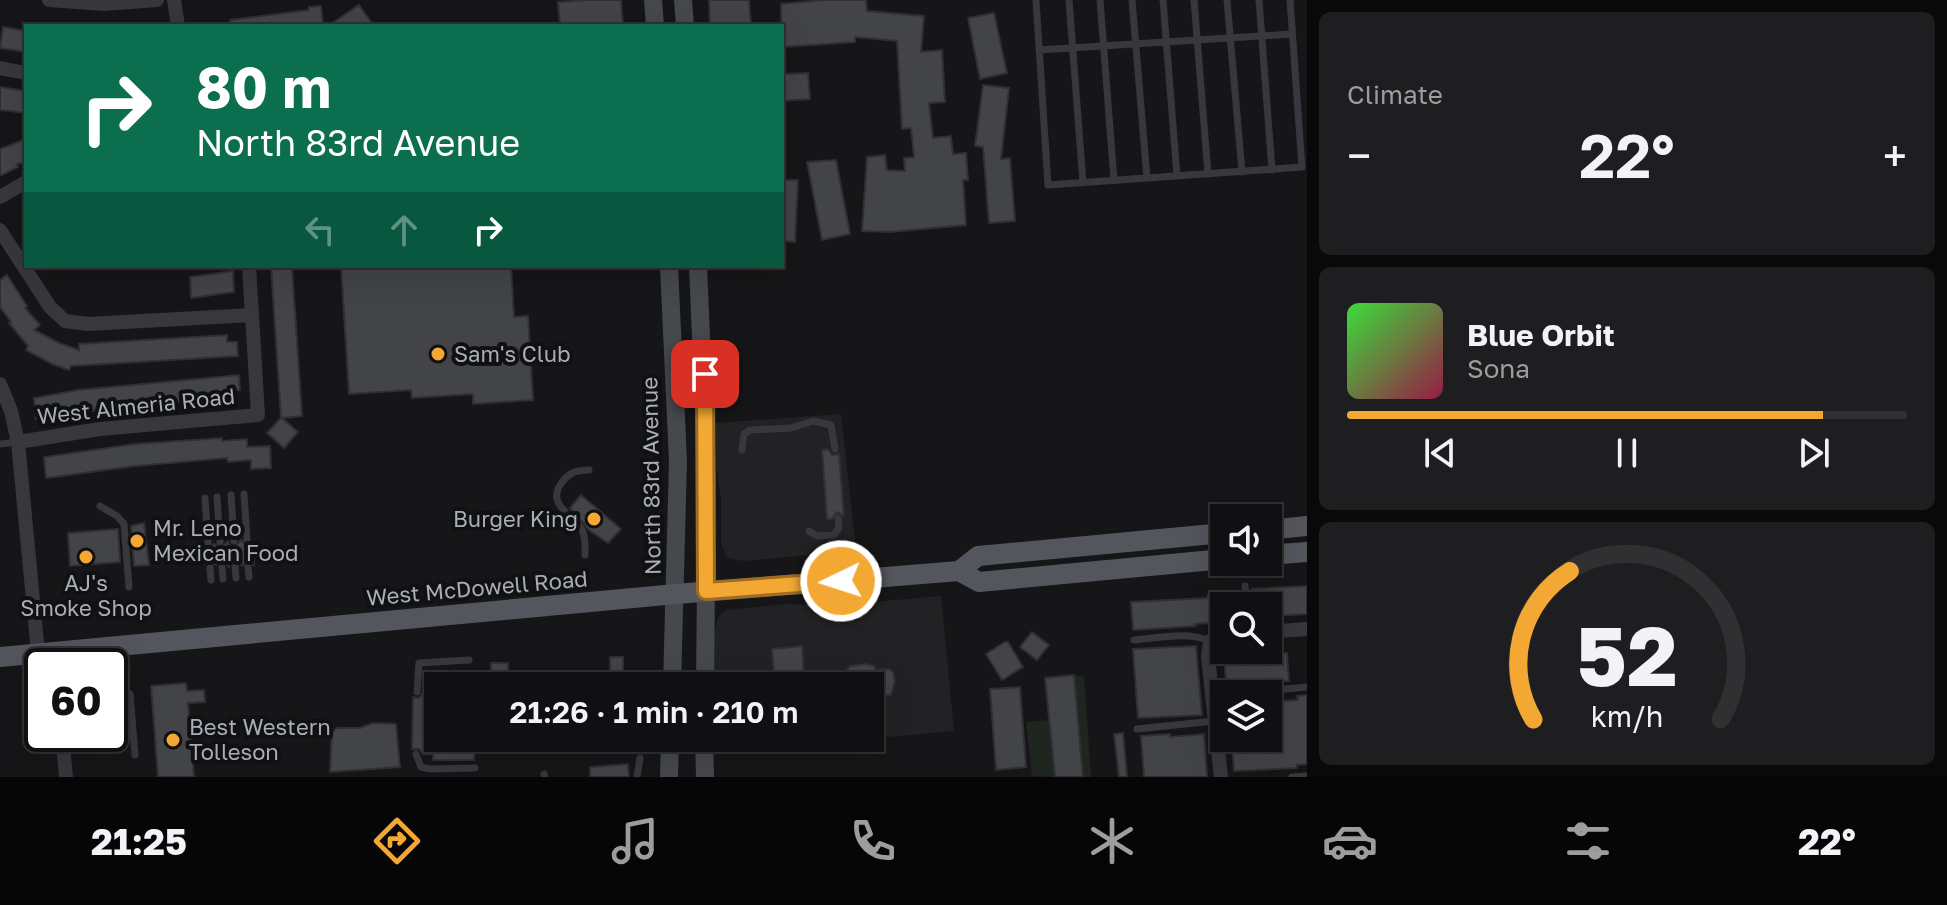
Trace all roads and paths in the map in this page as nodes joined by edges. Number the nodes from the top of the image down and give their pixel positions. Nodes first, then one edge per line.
1 (49, 0) edge
2 (157, 0) edge
3 (174, 0) edge
4 (653, 0) edge
5 (683, 0) edge
6 (1036, 0) edge
7 (1069, 0) edge
8 (1100, 0) edge
9 (1132, 0) edge
10 (1163, 0) edge
11 (1194, 0) edge
12 (1227, 0) edge
13 (1259, 0) edge
14 (1290, 0) edge
15 (178, 24) edge
16 (655, 24) edge
17 (685, 24) edge
18 (1292, 34) junction
19 (1261, 36) junction
20 (1230, 38) junction
21 (1197, 40) junction
22 (1166, 42) junction
23 (1135, 44) junction
24 (1103, 46) junction
25 (1072, 48) junction
26 (1039, 50) junction
27 (0, 68) edge
28 (24, 73) edge
29 (1272, 170) junction
30 (1242, 172) junction
31 (1208, 174) junction
32 (1177, 176) junction
33 (1147, 178) junction
34 (1114, 180) junction
35 (24, 183) edge
36 (1083, 183) junction
37 (0, 197) edge
38 (0, 230) edge
39 (24, 267) edge
40 (25, 268) edge
41 (249, 268) edge
42 (669, 268) edge
43 (698, 268) edge
44 (252, 315) junction
45 (0, 384) edge
46 (675, 392) junction
47 (705, 392) junction
48 (18, 442) junction
49 (0, 444) edge
50 (835, 449) dead end
51 (742, 450) dead end
52 (589, 470) dead end
53 (244, 494) dead end
54 (231, 495) dead end
55 (217, 497) dead end
56 (205, 498) dead end
57 (100, 506) dead end
58 (838, 518) dead end
59 (1307, 526) edge
60 (1282, 529) edge
61 (809, 531) dead end
62 (1210, 534) edge
63 (247, 540) dead end
64 (234, 541) dead end
65 (208, 542) dead end
66 (220, 542) dead end
67 (1307, 552) edge
68 (1282, 554) edge
69 (585, 555) dead end
70 (1210, 560) edge
71 (235, 566) dead end
72 (248, 566) dead end
73 (222, 567) dead end
74 (210, 568) dead end
75 (959, 571) junction
76 (249, 577) dead end
77 (236, 578) dead end
78 (223, 579) dead end
79 (211, 580) dead end
80 (1245, 586) dead end
81 (129, 587) dead end
82 (706, 591) junction
83 (1246, 592) edge
84 (676, 594) junction
85 (1307, 629) edge
86 (1282, 631) edge
87 (1210, 638) edge
88 (1134, 640) dead end
89 (49, 648) edge
90 (128, 651) edge
91 (1210, 653) edge
92 (0, 657) edge
93 (24, 658) edge
94 (469, 660) dead end
95 (673, 672) edge
96 (705, 672) edge
97 (1214, 680) edge
98 (1307, 687) edge
99 (1282, 689) edge
100 (417, 692) dead end
101 (128, 693) edge
102 (1210, 722) edge
103 (1137, 729) dead end
104 (64, 752) edge
105 (670, 752) edge
106 (704, 752) edge
107 (1218, 752) edge
108 (416, 754) dead end
109 (135, 755) dead end
110 (640, 758) dead end
111 (475, 768) dead end
112 (1307, 776) edge
113 (66, 777) edge
114 (637, 777) edge
115 (669, 777) edge
116 (705, 777) edge
117 (1221, 777) edge
118 (1292, 777) edge

1 - 2 street
3 - 15 street
4 - 16 main road
5 - 17 main road
6 - 26 lane
7 - 25 lane
8 - 24 lane
9 - 23 lane
10 - 22 lane
11 - 21 lane
12 - 20 lane
13 - 19 lane
14 - 18 lane
18 - 19 lane
18 - 29 lane
19 - 20 lane
19 - 29 lane
20 - 21 lane
20 - 30 lane
21 - 22 lane
21 - 31 lane
22 - 23 lane
22 - 32 lane
23 - 24 lane
23 - 33 lane
24 - 25 lane
24 - 34 lane
25 - 26 lane
25 - 36 lane
26 - 36 lane
27 - 28 street
29 - 30 lane
30 - 31 lane
31 - 32 lane
32 - 33 lane
33 - 34 lane
34 - 36 lane
35 - 37 street
38 - 39 street
40 - 44 street
41 - 44 street
42 - 46 main road, North 83rd Avenue
43 - 47 main road
44 - 48 street, West Almeria Road
45 - 48 street
46 - 47 lane
46 - 84 main road, North 83rd Avenue
47 - 82 main road
48 - 49 lane
48 - 89 street
50 - 51 lane
52 - 69 lane
53 - 63 lane
54 - 64 lane
55 - 66 lane
56 - 65 lane
57 - 81 lane
58 - 61 lane
59 - 60 main road
62 - 75 main road, West McDowell Road
67 - 68 main road
70 - 75 main road, West McDowell Road
71 - 77 lane
72 - 76 lane
73 - 78 lane
74 - 79 lane
75 - 82 main road, West McDowell Road
80 - 83 lane
82 - 84 main road, West McDowell Road
82 - 96 main road
84 - 90 main road, West McDowell Road
84 - 95 main road, North 83rd Avenue
85 - 86 street
87 - 88 lane
91 - 97 street
92 - 93 main road, West McDowell Road
94 - 100 lane
98 - 99 lane
101 - 109 lane
102 - 103 lane
104 - 113 street
105 - 115 main road
106 - 116 main road
107 - 117 street
108 - 111 lane
110 - 114 lane
112 - 118 lane

